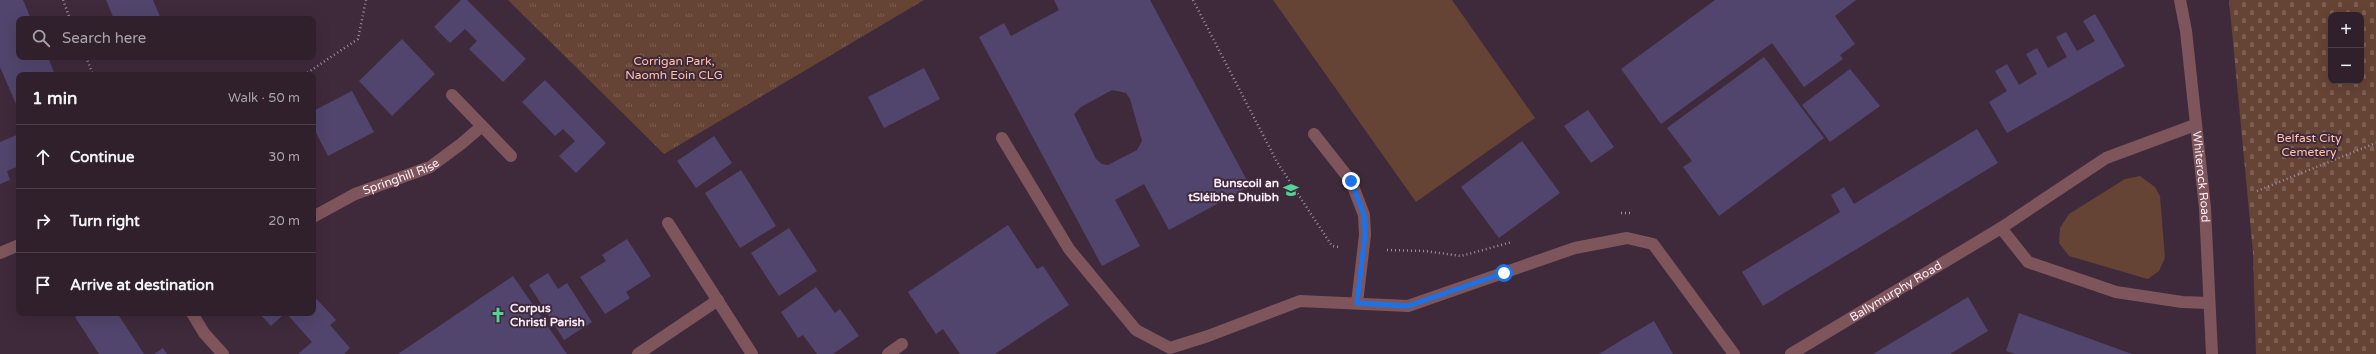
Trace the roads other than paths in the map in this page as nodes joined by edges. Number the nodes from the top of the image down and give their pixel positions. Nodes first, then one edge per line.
1 (2180, 0) edge
2 (452, 95) dead end
3 (2196, 125) junction
4 (482, 126) junction
5 (1314, 134) dead end
6 (1002, 138) dead end
7 (511, 156) dead end
8 (316, 215) edge
9 (668, 223) dead end
10 (2000, 228) junction
11 (16, 246) edge
12 (0, 253) edge
13 (718, 300) junction
14 (1357, 303) junction
15 (2209, 303) junction
16 (194, 316) edge
17 (902, 344) dead end
18 (223, 354) edge
19 (638, 354) edge
20 (752, 354) edge
21 (888, 354) edge
22 (1734, 354) edge
23 (1791, 354) edge
24 (2212, 354) edge

1 - 3 street, Whiterock Road
2 - 4 street
3 - 10 street, Ballymurphy Road
3 - 15 street, Whiterock Road
4 - 7 street
4 - 8 street, Springhill Rise
5 - 14 street
6 - 14 street
9 - 13 street
10 - 15 street
10 - 23 street, Ballymurphy Road
11 - 12 street
13 - 19 street
13 - 20 street
14 - 22 street
15 - 24 street, Whiterock Road
16 - 18 street
17 - 21 street

